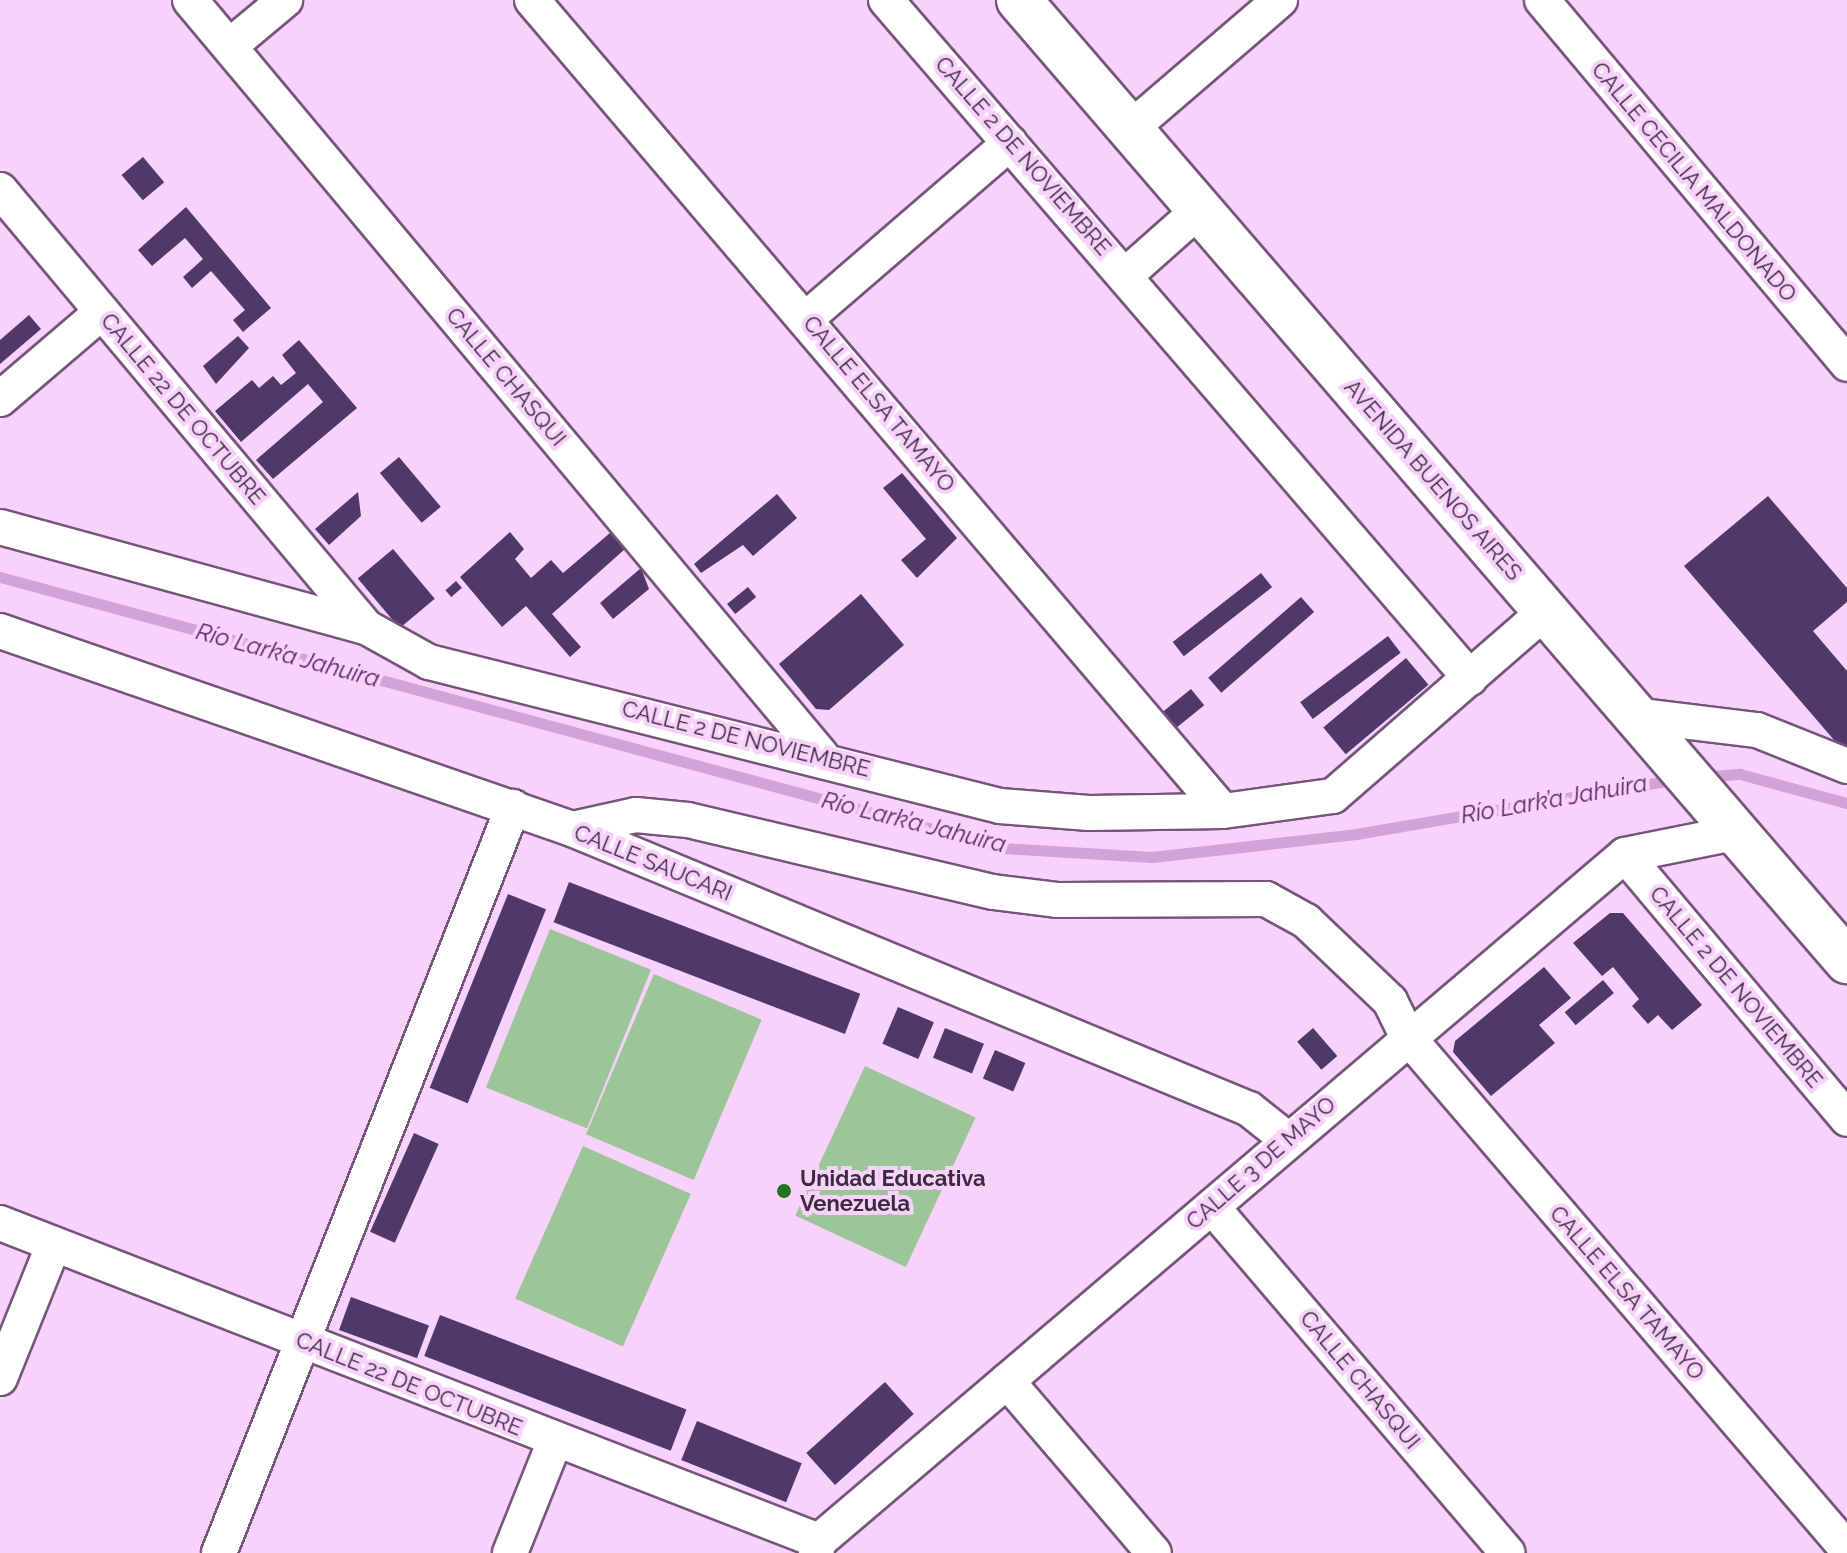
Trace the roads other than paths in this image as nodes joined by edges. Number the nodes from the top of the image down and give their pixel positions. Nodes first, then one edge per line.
1 (190, 0) edge
2 (285, 0) edge
3 (532, 0) edge
4 (886, 0) edge
5 (1019, 0) edge
6 (1280, 0) edge
7 (1542, 0) edge
8 (230, 46) junction
9 (1130, 129) junction
10 (1010, 143) junction
11 (0, 190) edge
12 (1198, 211) junction
13 (1127, 274) junction
14 (102, 312) junction
15 (807, 318) junction
16 (1847, 364) edge
17 (0, 399) edge
18 (0, 527) edge
19 (1547, 610) junction
20 (366, 627) junction
21 (5, 644) edge
22 (1470, 678) junction
23 (1641, 716) junction
24 (821, 755) junction
25 (1847, 766) edge
26 (513, 807) junction
27 (1223, 811) junction
28 (1730, 821) junction
29 (572, 829) junction
30 (1625, 855) junction
31 (1847, 961) edge
32 (1407, 1036) junction
33 (1847, 1119) edge
34 (1287, 1139) junction
35 (1212, 1207) junction
36 (0, 1223) edge
37 (54, 1244) junction
38 (304, 1341) junction
39 (0, 1378) edge
40 (1007, 1381) junction
41 (554, 1443) junction
42 (818, 1547) edge
43 (1847, 1549) edge
44 (219, 1553) edge
45 (510, 1553) edge
46 (1154, 1553) edge
47 (1507, 1553) edge

1 - 8 street, CALLE CHASQUI
2 - 8 street
3 - 15 street, CALLE ELSA TAMAYO
4 - 10 street, CALLE 2 DE NOVIEMBRE
5 - 9 highway, AVENIDA BUENOS AIRES
6 - 9 street
7 - 16 street, CALLE CECILIA MALDONADO
8 - 24 street, CALLE CHASQUI
9 - 12 highway, AVENIDA BUENOS AIRES
10 - 13 street, CALLE 2 DE NOVIEMBRE
10 - 15 street
11 - 14 street, CALLE 22 DE OCTUBRE
12 - 13 street
12 - 19 highway, AVENIDA BUENOS AIRES
13 - 22 street, CALLE 2 DE NOVIEMBRE
14 - 17 street
14 - 20 street, CALLE 22 DE OCTUBRE
15 - 27 street, CALLE ELSA TAMAYO
18 - 20 street, CALLE 2 DE NOVIEMBRE
19 - 22 street, CALLE 2 DE NOVIEMBRE
19 - 23 highway, AVENIDA BUENOS AIRES
20 - 24 street, CALLE 2 DE NOVIEMBRE
21 - 26 street, CALLE SAUCARI
22 - 27 street, CALLE 2 DE NOVIEMBRE
23 - 25 street
23 - 28 highway, AVENIDA BUENOS AIRES
24 - 27 street, CALLE 2 DE NOVIEMBRE
26 - 29 street, CALLE SAUCARI
26 - 38 street
28 - 30 street, CALLE 3 DE MAYO
28 - 31 highway, AVENIDA BUENOS AIRES
29 - 32 street, CALLE ELSA TAMAYO
29 - 34 street, CALLE SAUCARI
30 - 32 street, CALLE 3 DE MAYO
30 - 33 street, CALLE 2 DE NOVIEMBRE
32 - 34 street, CALLE 3 DE MAYO
32 - 43 street, CALLE ELSA TAMAYO
34 - 35 street, CALLE 3 DE MAYO
35 - 40 street, CALLE 3 DE MAYO
35 - 47 street, CALLE CHASQUI
36 - 37 street, CALLE 22 DE OCTUBRE
37 - 38 street, CALLE 22 DE OCTUBRE
37 - 39 street
38 - 41 street, CALLE 22 DE OCTUBRE
38 - 44 street
40 - 42 street, CALLE 3 DE MAYO
40 - 46 street
41 - 42 street, CALLE 22 DE OCTUBRE
41 - 45 street

